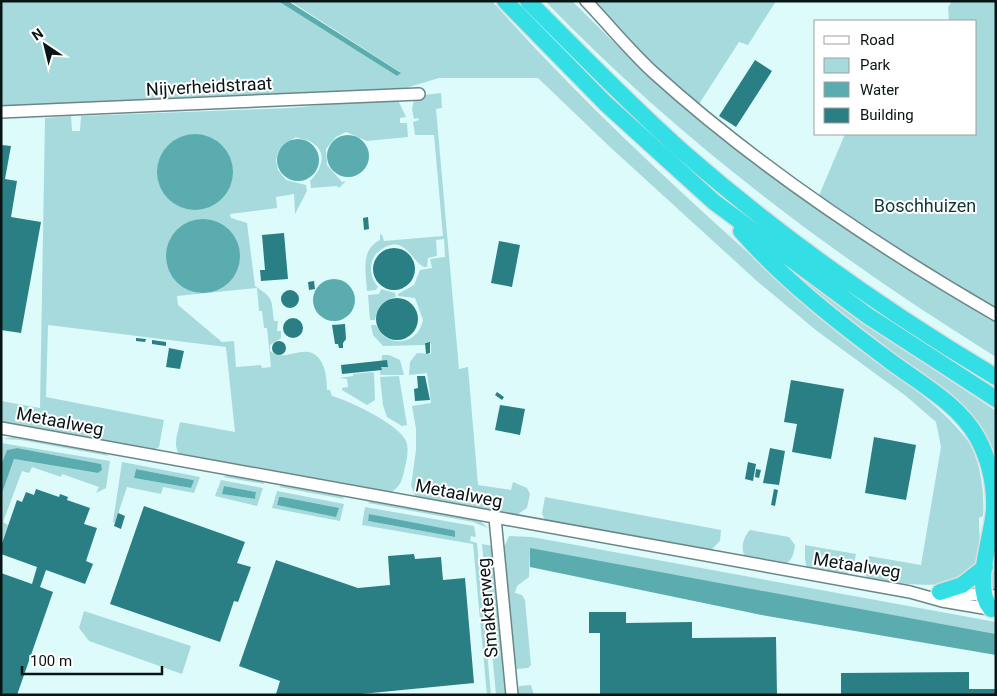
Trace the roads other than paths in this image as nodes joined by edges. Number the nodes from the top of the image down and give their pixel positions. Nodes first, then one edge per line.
1 (505, 1) edge
2 (528, 1) edge
3 (586, 1) edge
4 (418, 94) dead end
5 (1, 112) edge
6 (714, 202) junction
7 (996, 315) edge
8 (996, 377) edge
9 (996, 398) edge
10 (1, 428) edge
11 (495, 518) junction
12 (985, 567) junction
13 (910, 592) junction
14 (940, 592) junction
15 (991, 602) edge
16 (512, 695) edge

1 - 6 highway
2 - 8 highway
3 - 7 street
4 - 5 street, Nijverheidstraat
6 - 9 highway
6 - 12 highway
10 - 11 street, Metaalweg
11 - 13 street, Metaalweg
11 - 16 street, Smakterweg
12 - 14 highway
12 - 15 highway
13 - 14 street, Metaalweg
13 - 15 street, Metaalweg
14 - 15 street, Metaalweg

